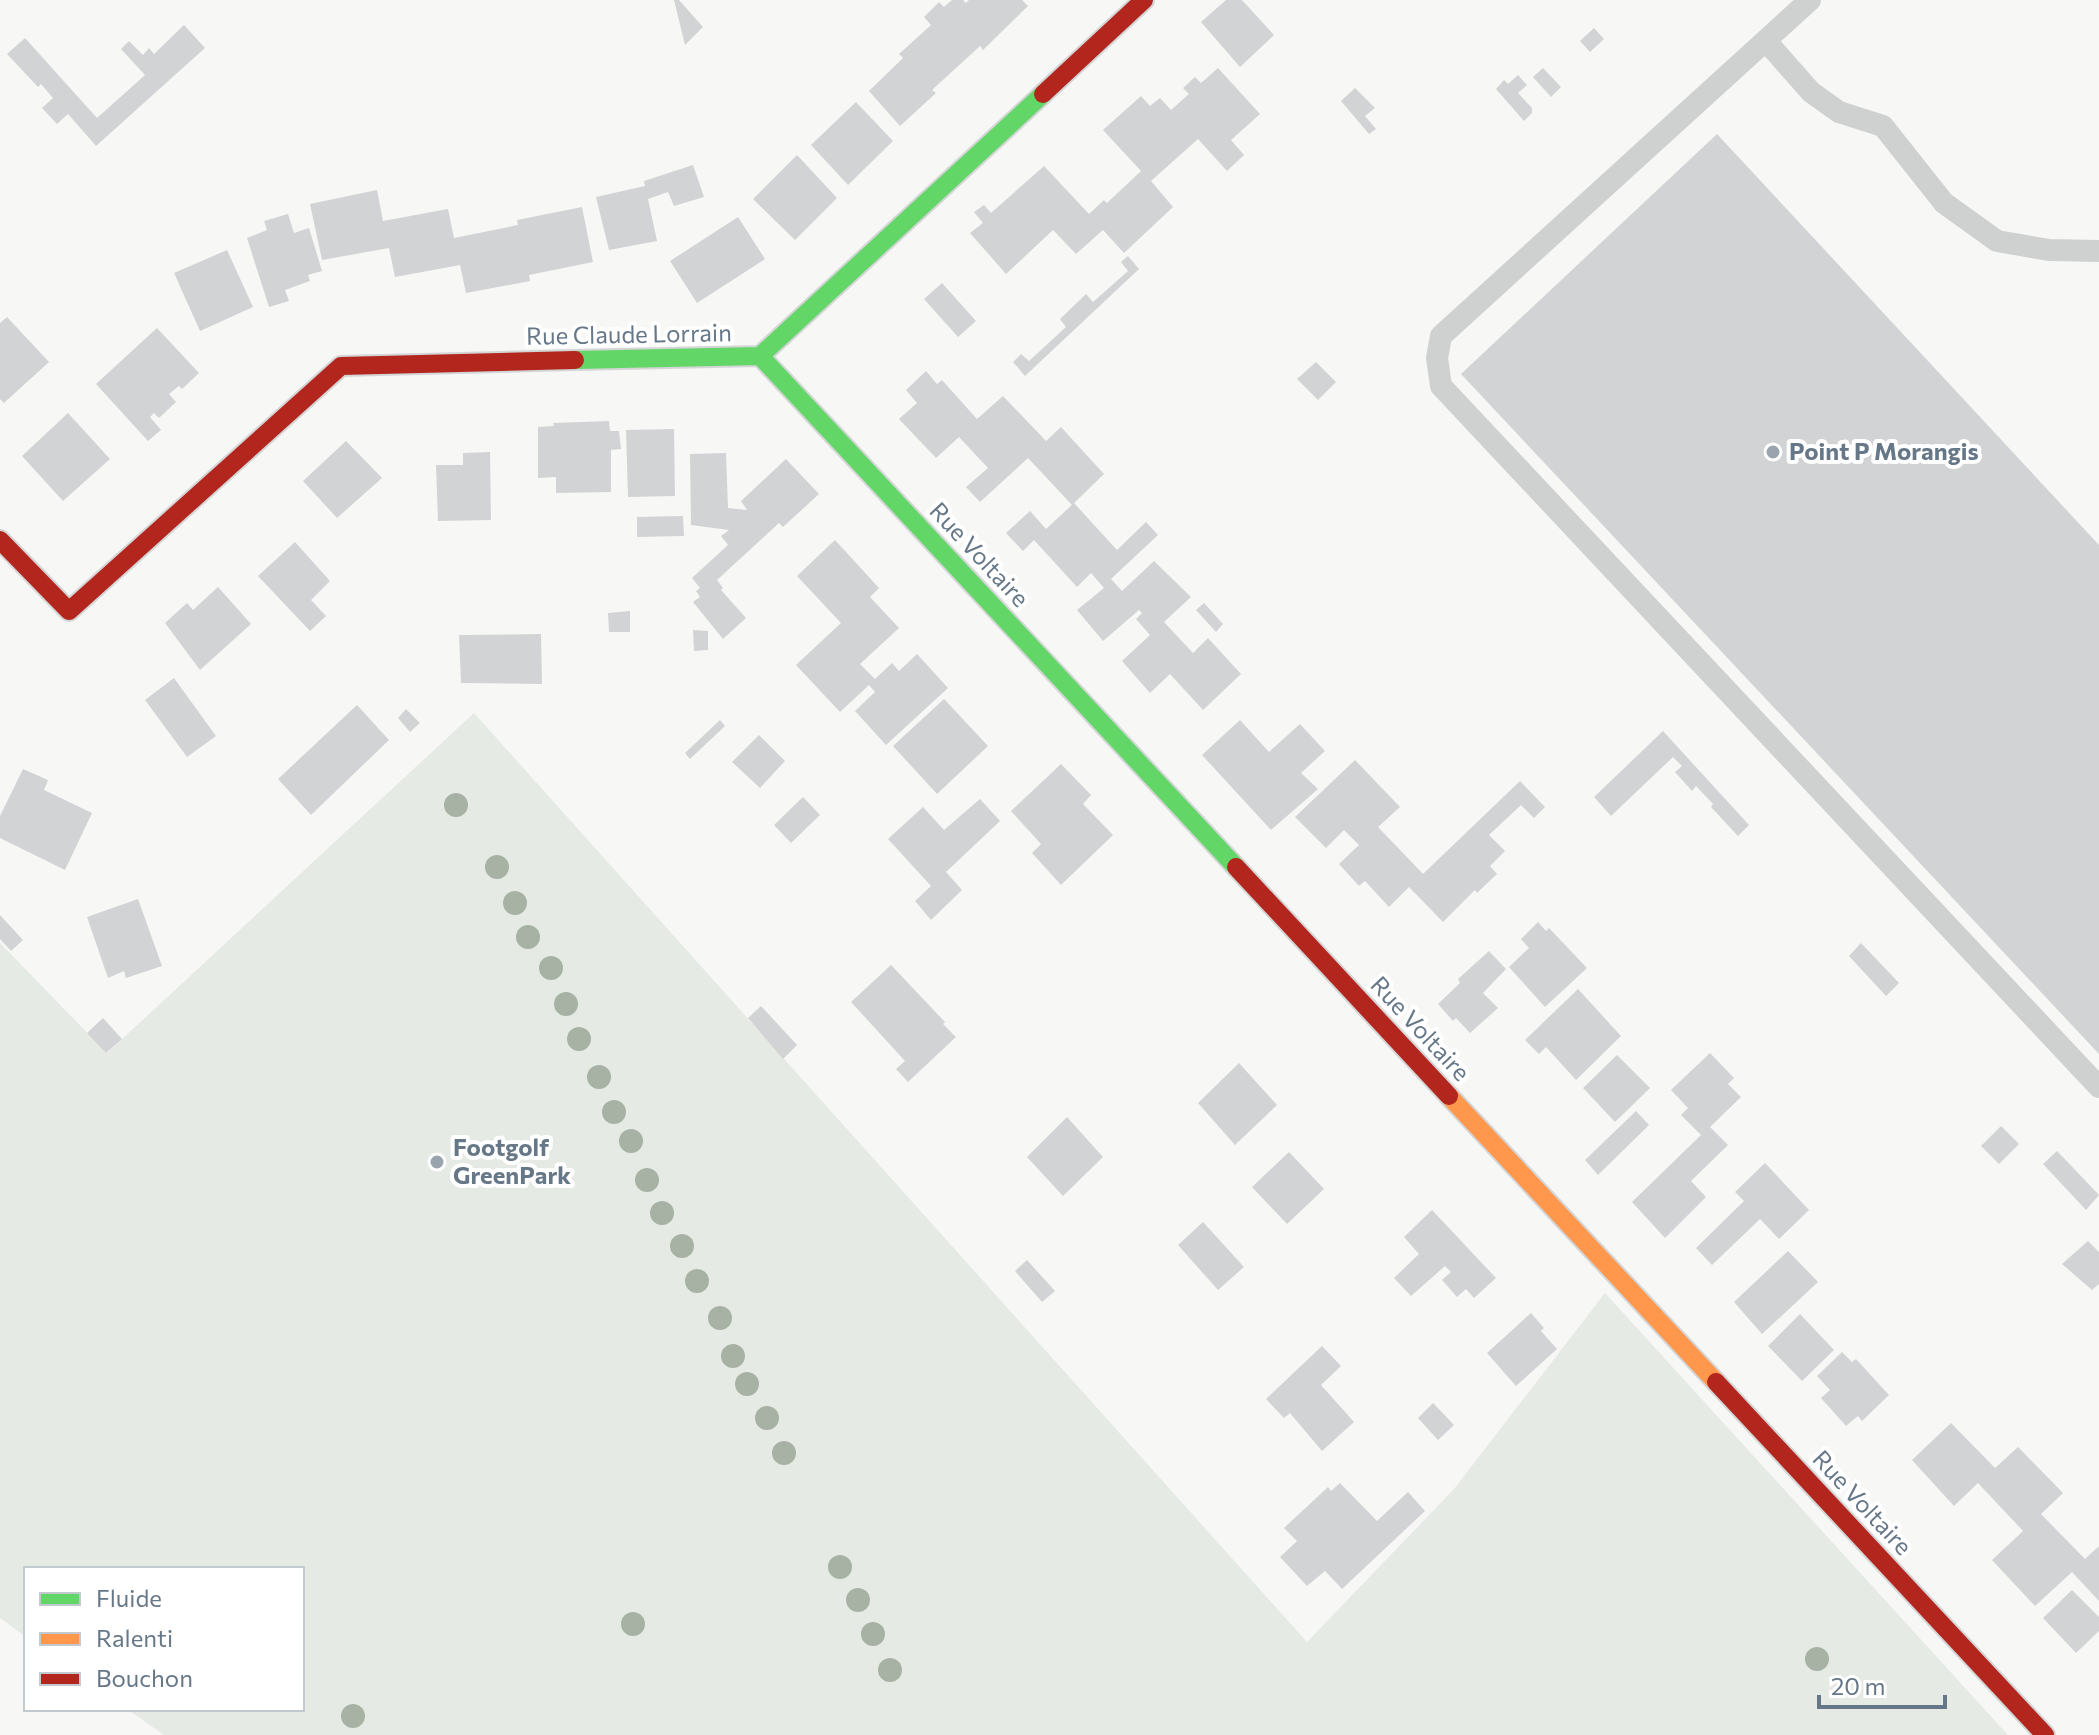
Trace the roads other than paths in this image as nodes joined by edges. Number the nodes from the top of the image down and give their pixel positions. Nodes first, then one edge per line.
1 (1144, 0) edge
2 (1810, 0) edge
3 (1766, 41) junction
4 (2099, 251) edge
5 (760, 356) junction
6 (0, 540) edge
7 (2099, 1087) edge
8 (2045, 1735) edge

1 - 5 street, Rue Claude Lorrain
2 - 3 lane
3 - 4 lane
3 - 7 lane
5 - 6 street, Rue Claude Lorrain
5 - 8 street, Rue Voltaire

